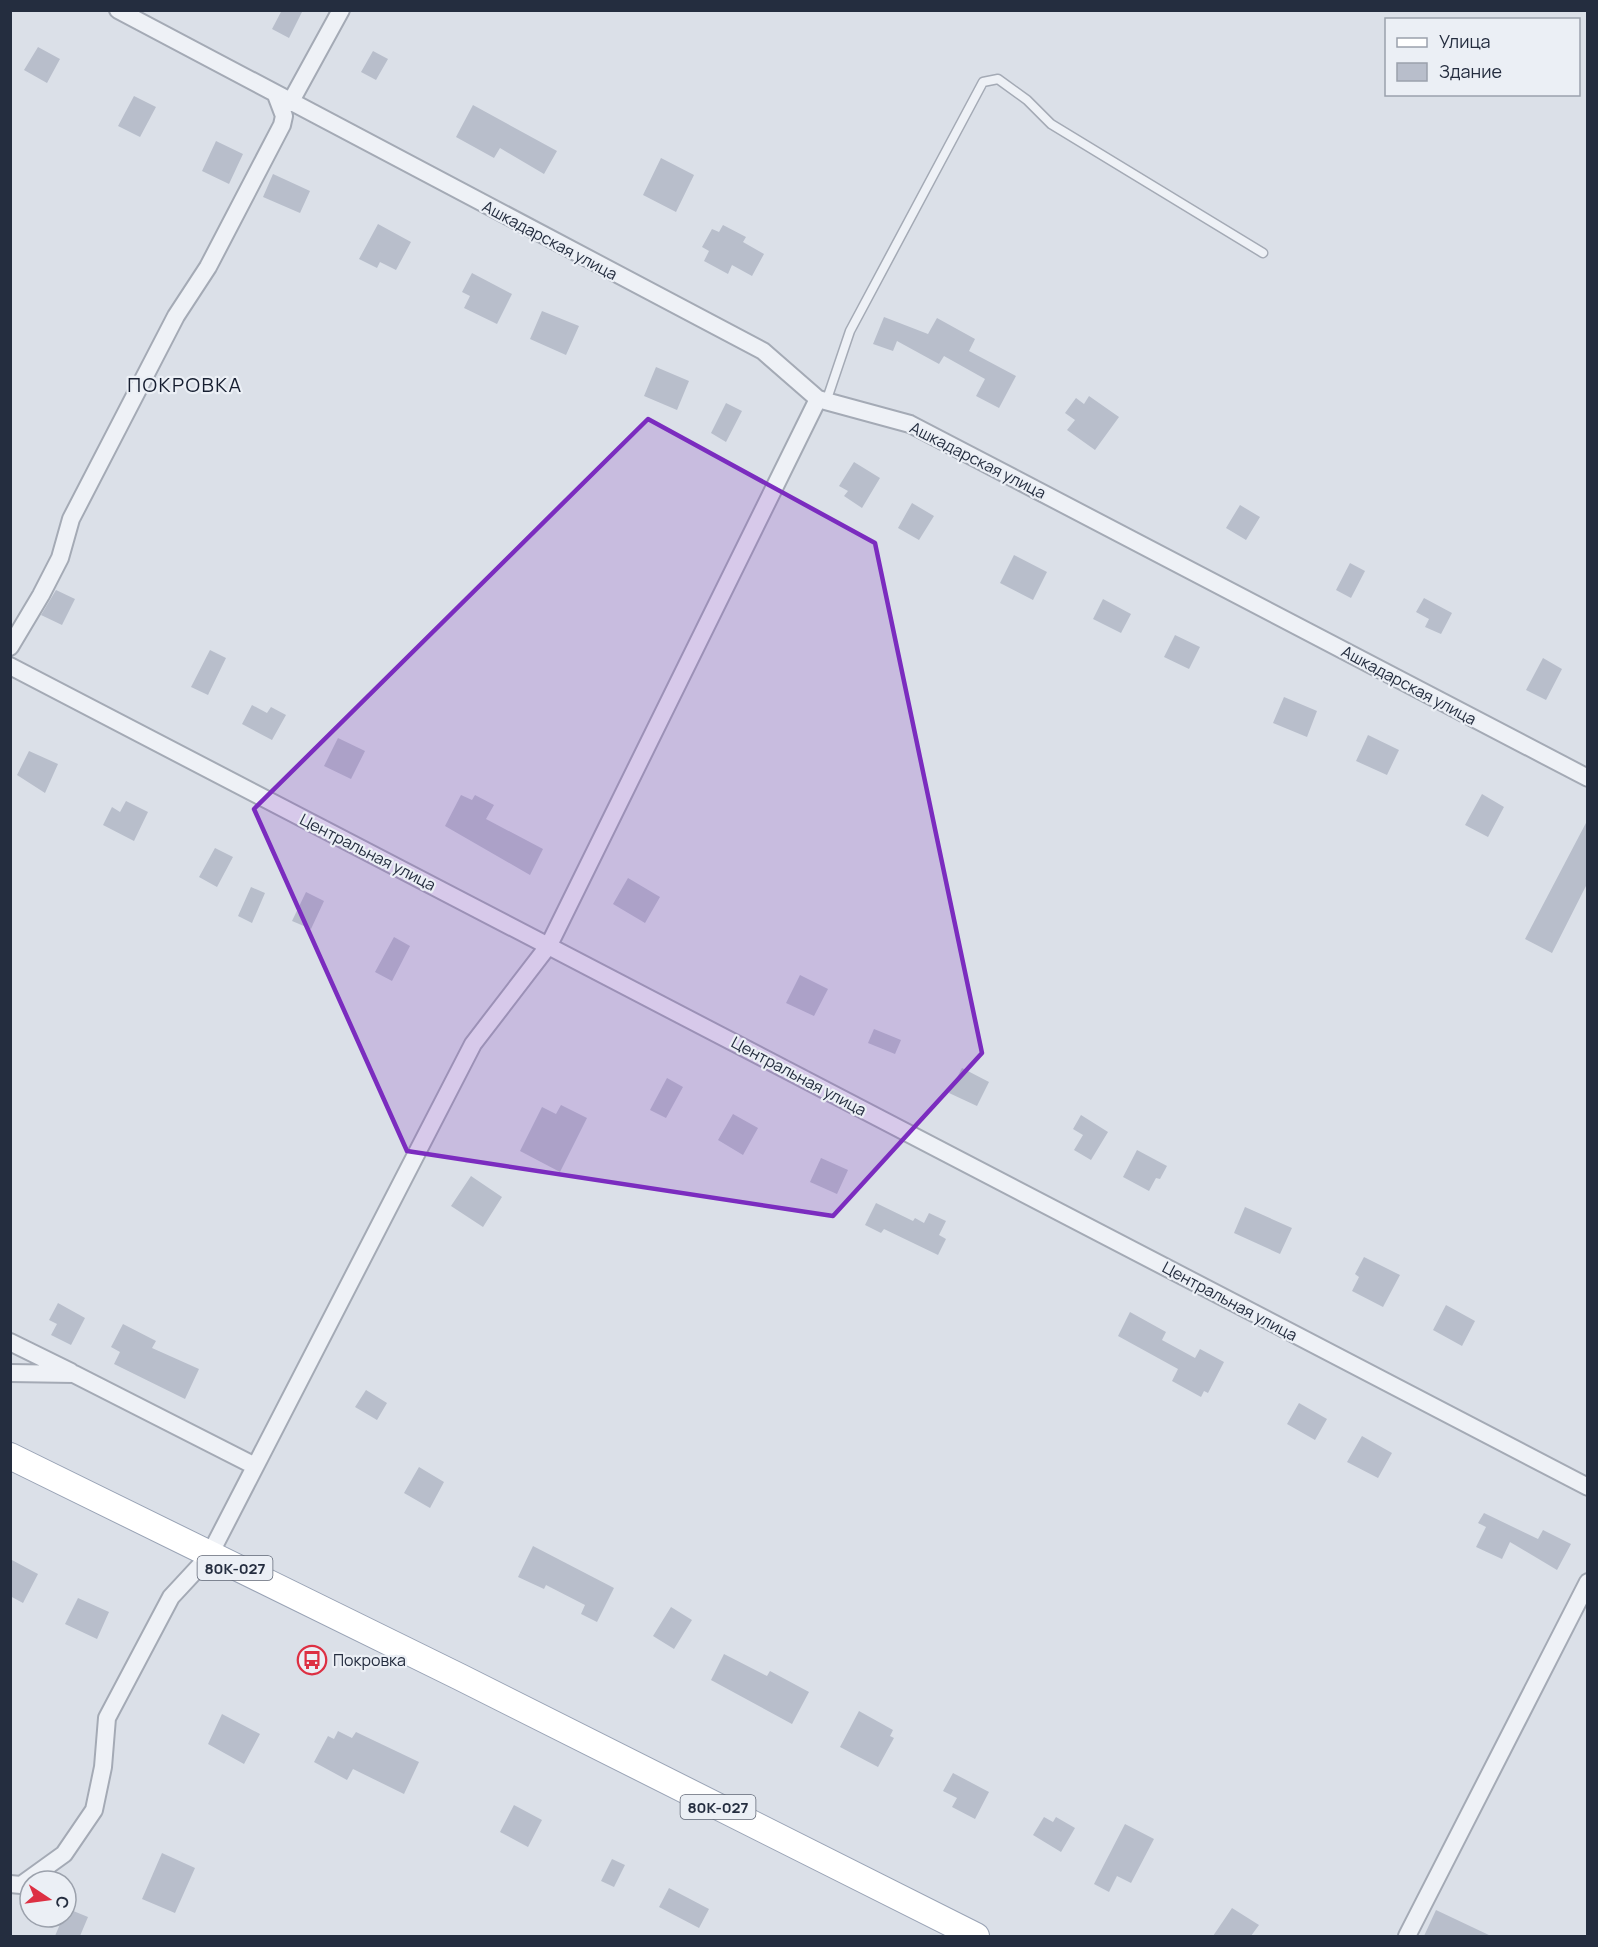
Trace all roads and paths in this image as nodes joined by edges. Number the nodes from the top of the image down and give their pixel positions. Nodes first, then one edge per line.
1 (118, 10) edge
2 (340, 10) edge
3 (283, 99) junction
4 (1263, 253) dead end
5 (822, 400) junction
6 (10, 647) edge
7 (10, 666) edge
8 (1587, 778) edge
9 (549, 945) junction
10 (10, 1342) edge
11 (10, 1373) edge
12 (74, 1374) junction
13 (10, 1456) edge
14 (255, 1466) junction
15 (1587, 1487) edge
16 (208, 1556) junction
17 (1587, 1582) edge
18 (10, 1884) edge
19 (976, 1936) edge
20 (1407, 1936) edge

1 - 3 street, Ашкадарская улица
2 - 3 street
3 - 5 street, Ашкадарская улица
3 - 6 street
4 - 5 lane
5 - 8 street, Ашкадарская улица
5 - 9 street
7 - 9 street, Центральная улица
9 - 14 street
9 - 15 street, Центральная улица
10 - 12 street
11 - 12 street
12 - 14 street
13 - 16 main road, 80К-027
14 - 16 street
16 - 18 street
16 - 19 main road, 80К-027
17 - 20 street

